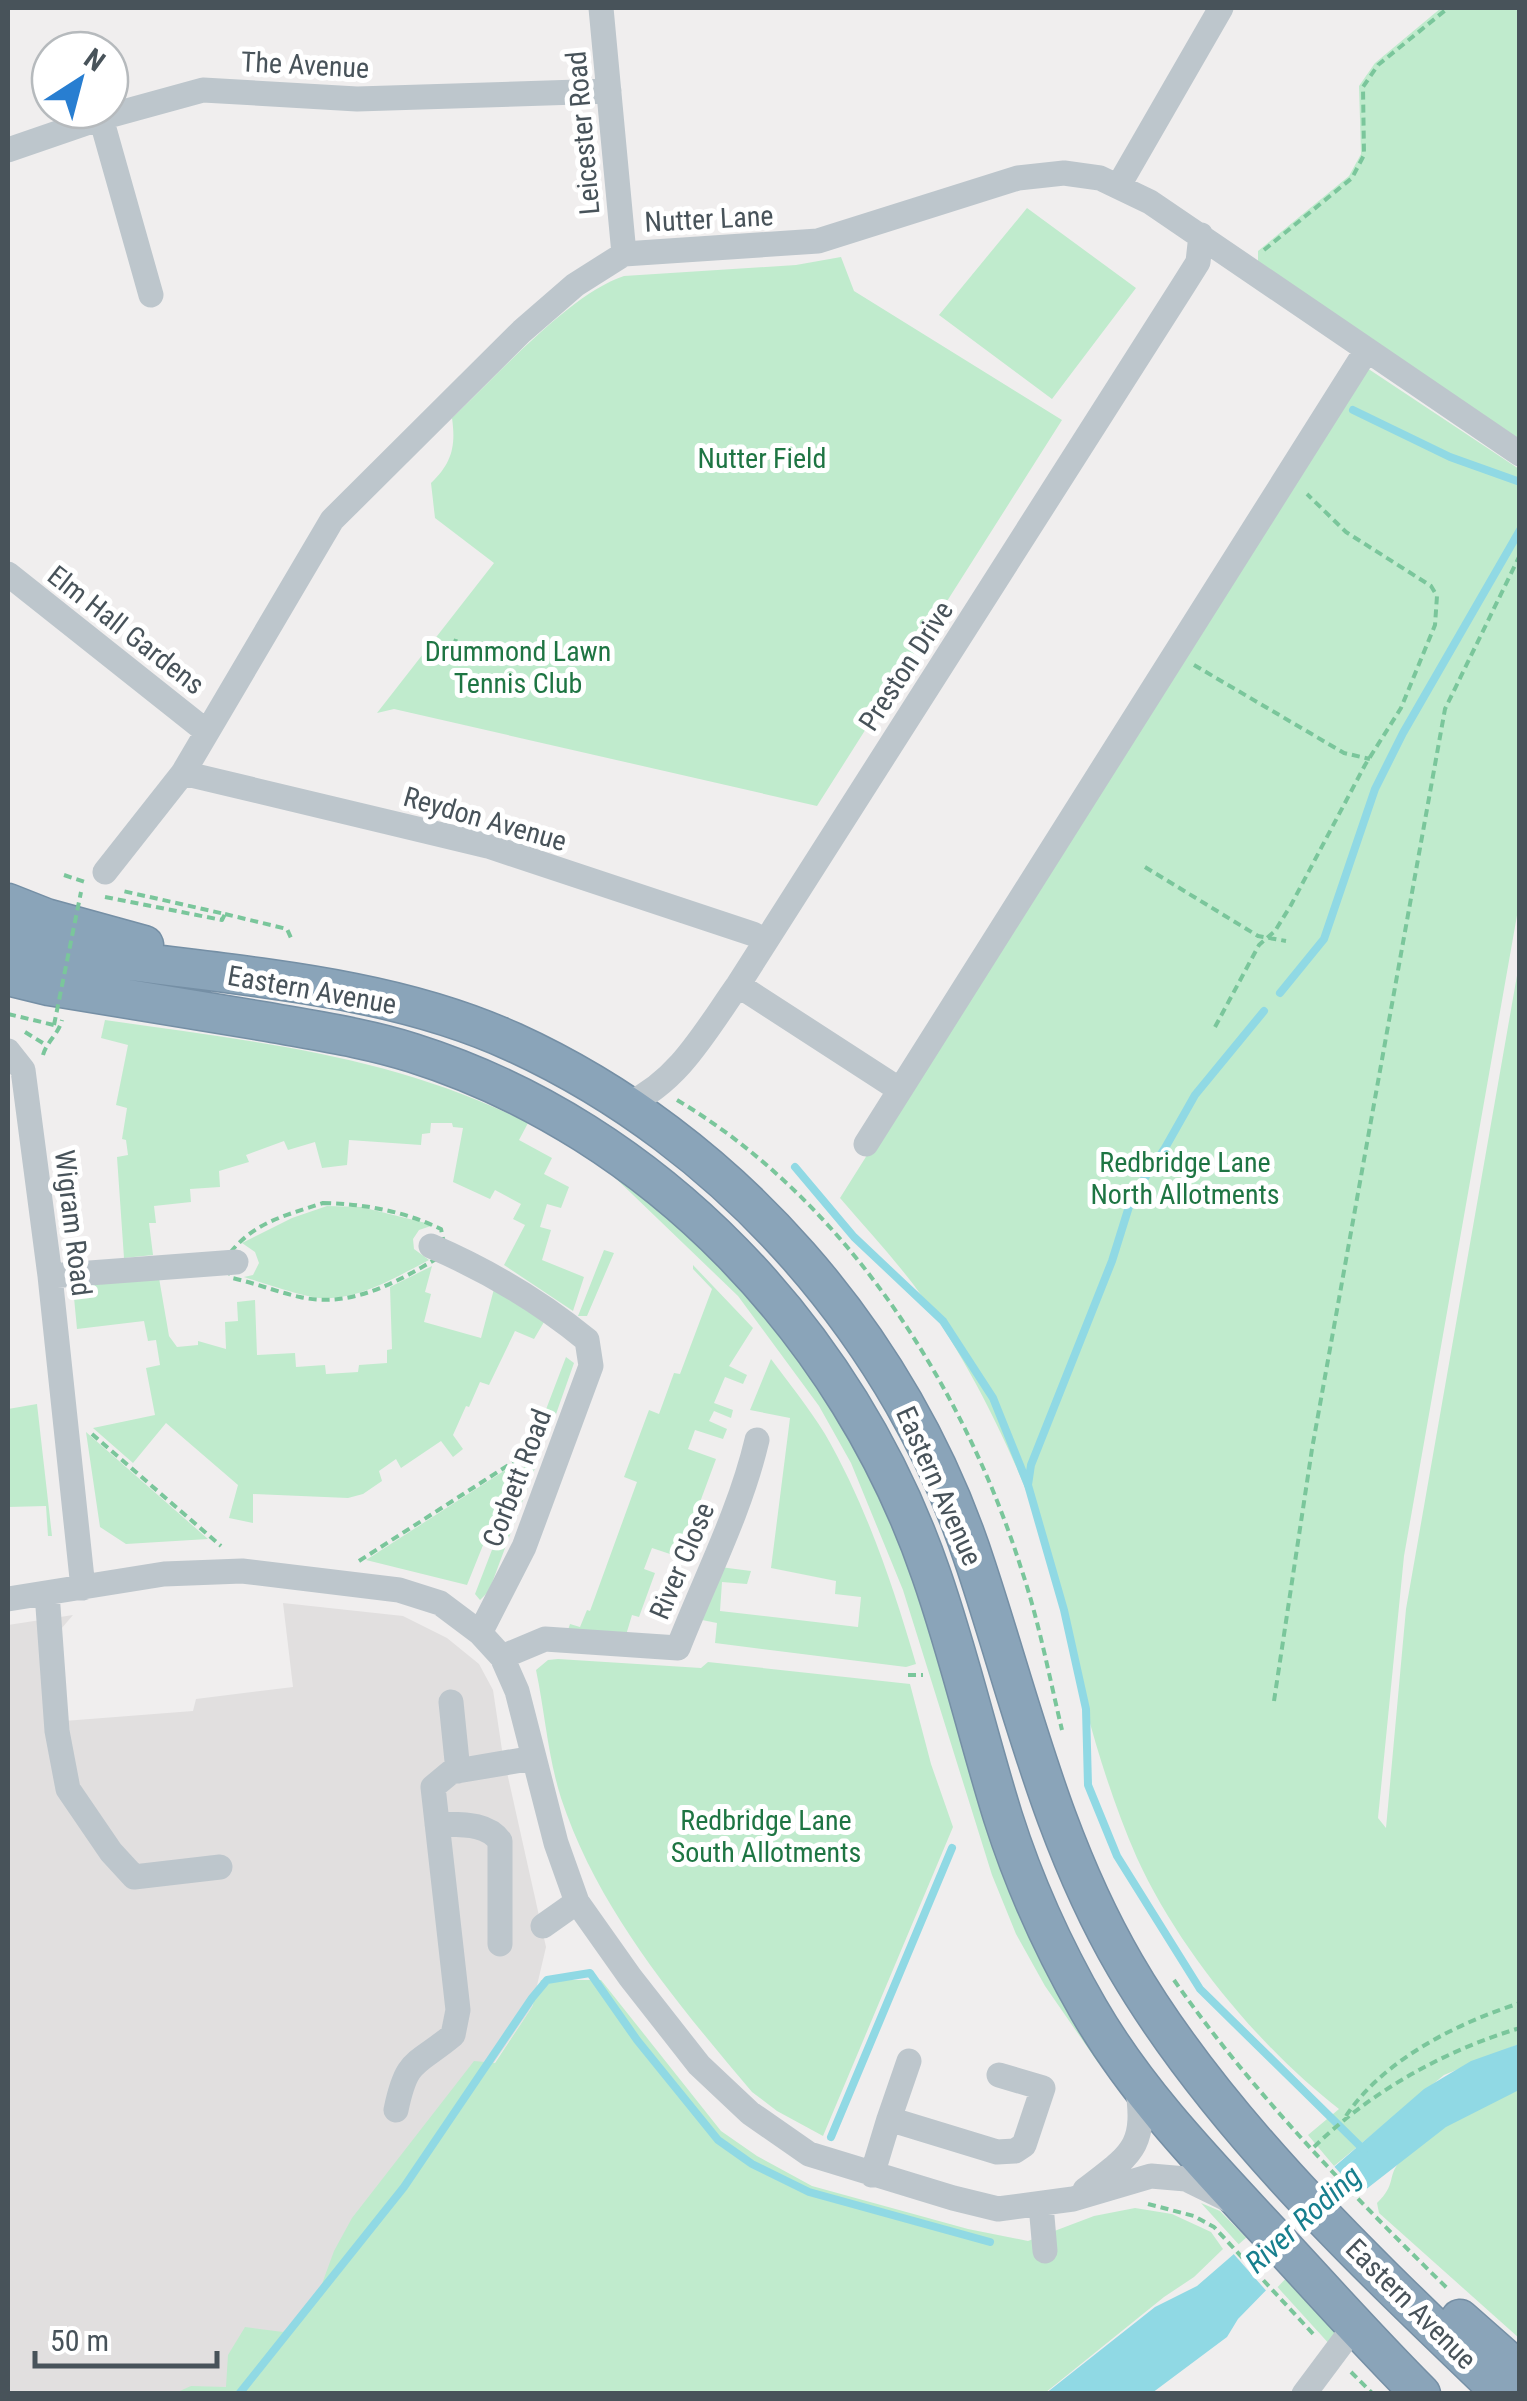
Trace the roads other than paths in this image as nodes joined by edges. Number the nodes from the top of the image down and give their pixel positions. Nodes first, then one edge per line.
1 (601, 8) edge
2 (1221, 8) edge
3 (609, 90) junction
4 (130, 110) edge
5 (66, 130) edge
6 (104, 130) edge
7 (8, 150) edge
8 (1119, 185) junction
9 (1200, 235) junction
10 (624, 254) junction
11 (151, 295) dead end
12 (1366, 351) junction
13 (1520, 454) edge
14 (8, 574) edge
15 (207, 732) junction
16 (183, 773) junction
17 (101, 885) road end
18 (8, 903) edge
19 (8, 940) edge
20 (765, 941) junction
21 (8, 978) edge
22 (302, 985) junction
23 (738, 985) junction
24 (16, 1060) edge
25 (900, 1090) junction
26 (628, 1104) junction
27 (866, 1144) dead end
28 (438, 1250) road end
29 (230, 1262) road end
30 (50, 1276) junction
31 (758, 1440) dead end
32 (83, 1588) junction
33 (46, 1593) junction
34 (8, 1600) edge
35 (480, 1633) junction
36 (502, 1657) junction
37 (451, 1702) dead end
38 (534, 1758) junction
39 (458, 1771) junction
40 (438, 1824) junction
41 (220, 1867) dead end
42 (577, 1902) junction
43 (543, 1926) dead end
44 (500, 1944) dead end
45 (909, 2061) dead end
46 (999, 2075) dead end
47 (1136, 2081) junction
48 (396, 2110) dead end
49 (890, 2119) junction
50 (872, 2175) junction
51 (1074, 2199) junction
52 (1041, 2205) junction
53 (1237, 2224) junction
54 (1045, 2251) dead end
55 (1387, 2282) junction
56 (1354, 2327) junction
57 (1520, 2372) edge
58 (1304, 2394) edge
59 (1421, 2394) edge
60 (1503, 2394) edge

1 - 3 street, Leicester Road
2 - 8 street
3 - 4 street, The Avenue
3 - 10 street, Leicester Road
5 - 7 street, The Avenue
6 - 11 street
8 - 9 street, Nutter Lane
8 - 10 street, Nutter Lane
9 - 12 street, Nutter Lane
9 - 20 street, Preston Drive
10 - 15 street, Nutter Lane
12 - 13 street, Nutter Lane
12 - 25 street
14 - 15 street, Elm Hall Gardens
15 - 16 street, Nutter Lane
16 - 17 street, Nutter Lane
16 - 20 street, Reydon Avenue
18 - 22 highway
19 - 22 highway, Eastern Avenue
20 - 23 street, Preston Drive
21 - 47 highway, Eastern Avenue
22 - 26 highway, Eastern Avenue
23 - 25 street
23 - 26 street, Preston Drive
24 - 30 street, Wigram Road
25 - 27 street
26 - 55 highway, Eastern Avenue
28 - 35 street, Corbett Road
29 - 30 street
30 - 32 street, Wigram Road
31 - 36 street, River Close
32 - 33 street
32 - 35 street
33 - 34 street
33 - 41 street
35 - 36 street
36 - 38 street
37 - 39 street
38 - 39 street
38 - 42 street
39 - 40 street
40 - 44 street
40 - 48 street
42 - 43 street
42 - 50 street
45 - 49 street
46 - 49 street
47 - 51 street
47 - 53 highway, Eastern Avenue
49 - 50 street
50 - 52 street
51 - 52 street
51 - 53 street
52 - 54 street
53 - 56 highway, Eastern Avenue
55 - 57 highway
55 - 60 highway, Eastern Avenue
56 - 58 street
56 - 59 highway, Eastern Avenue

